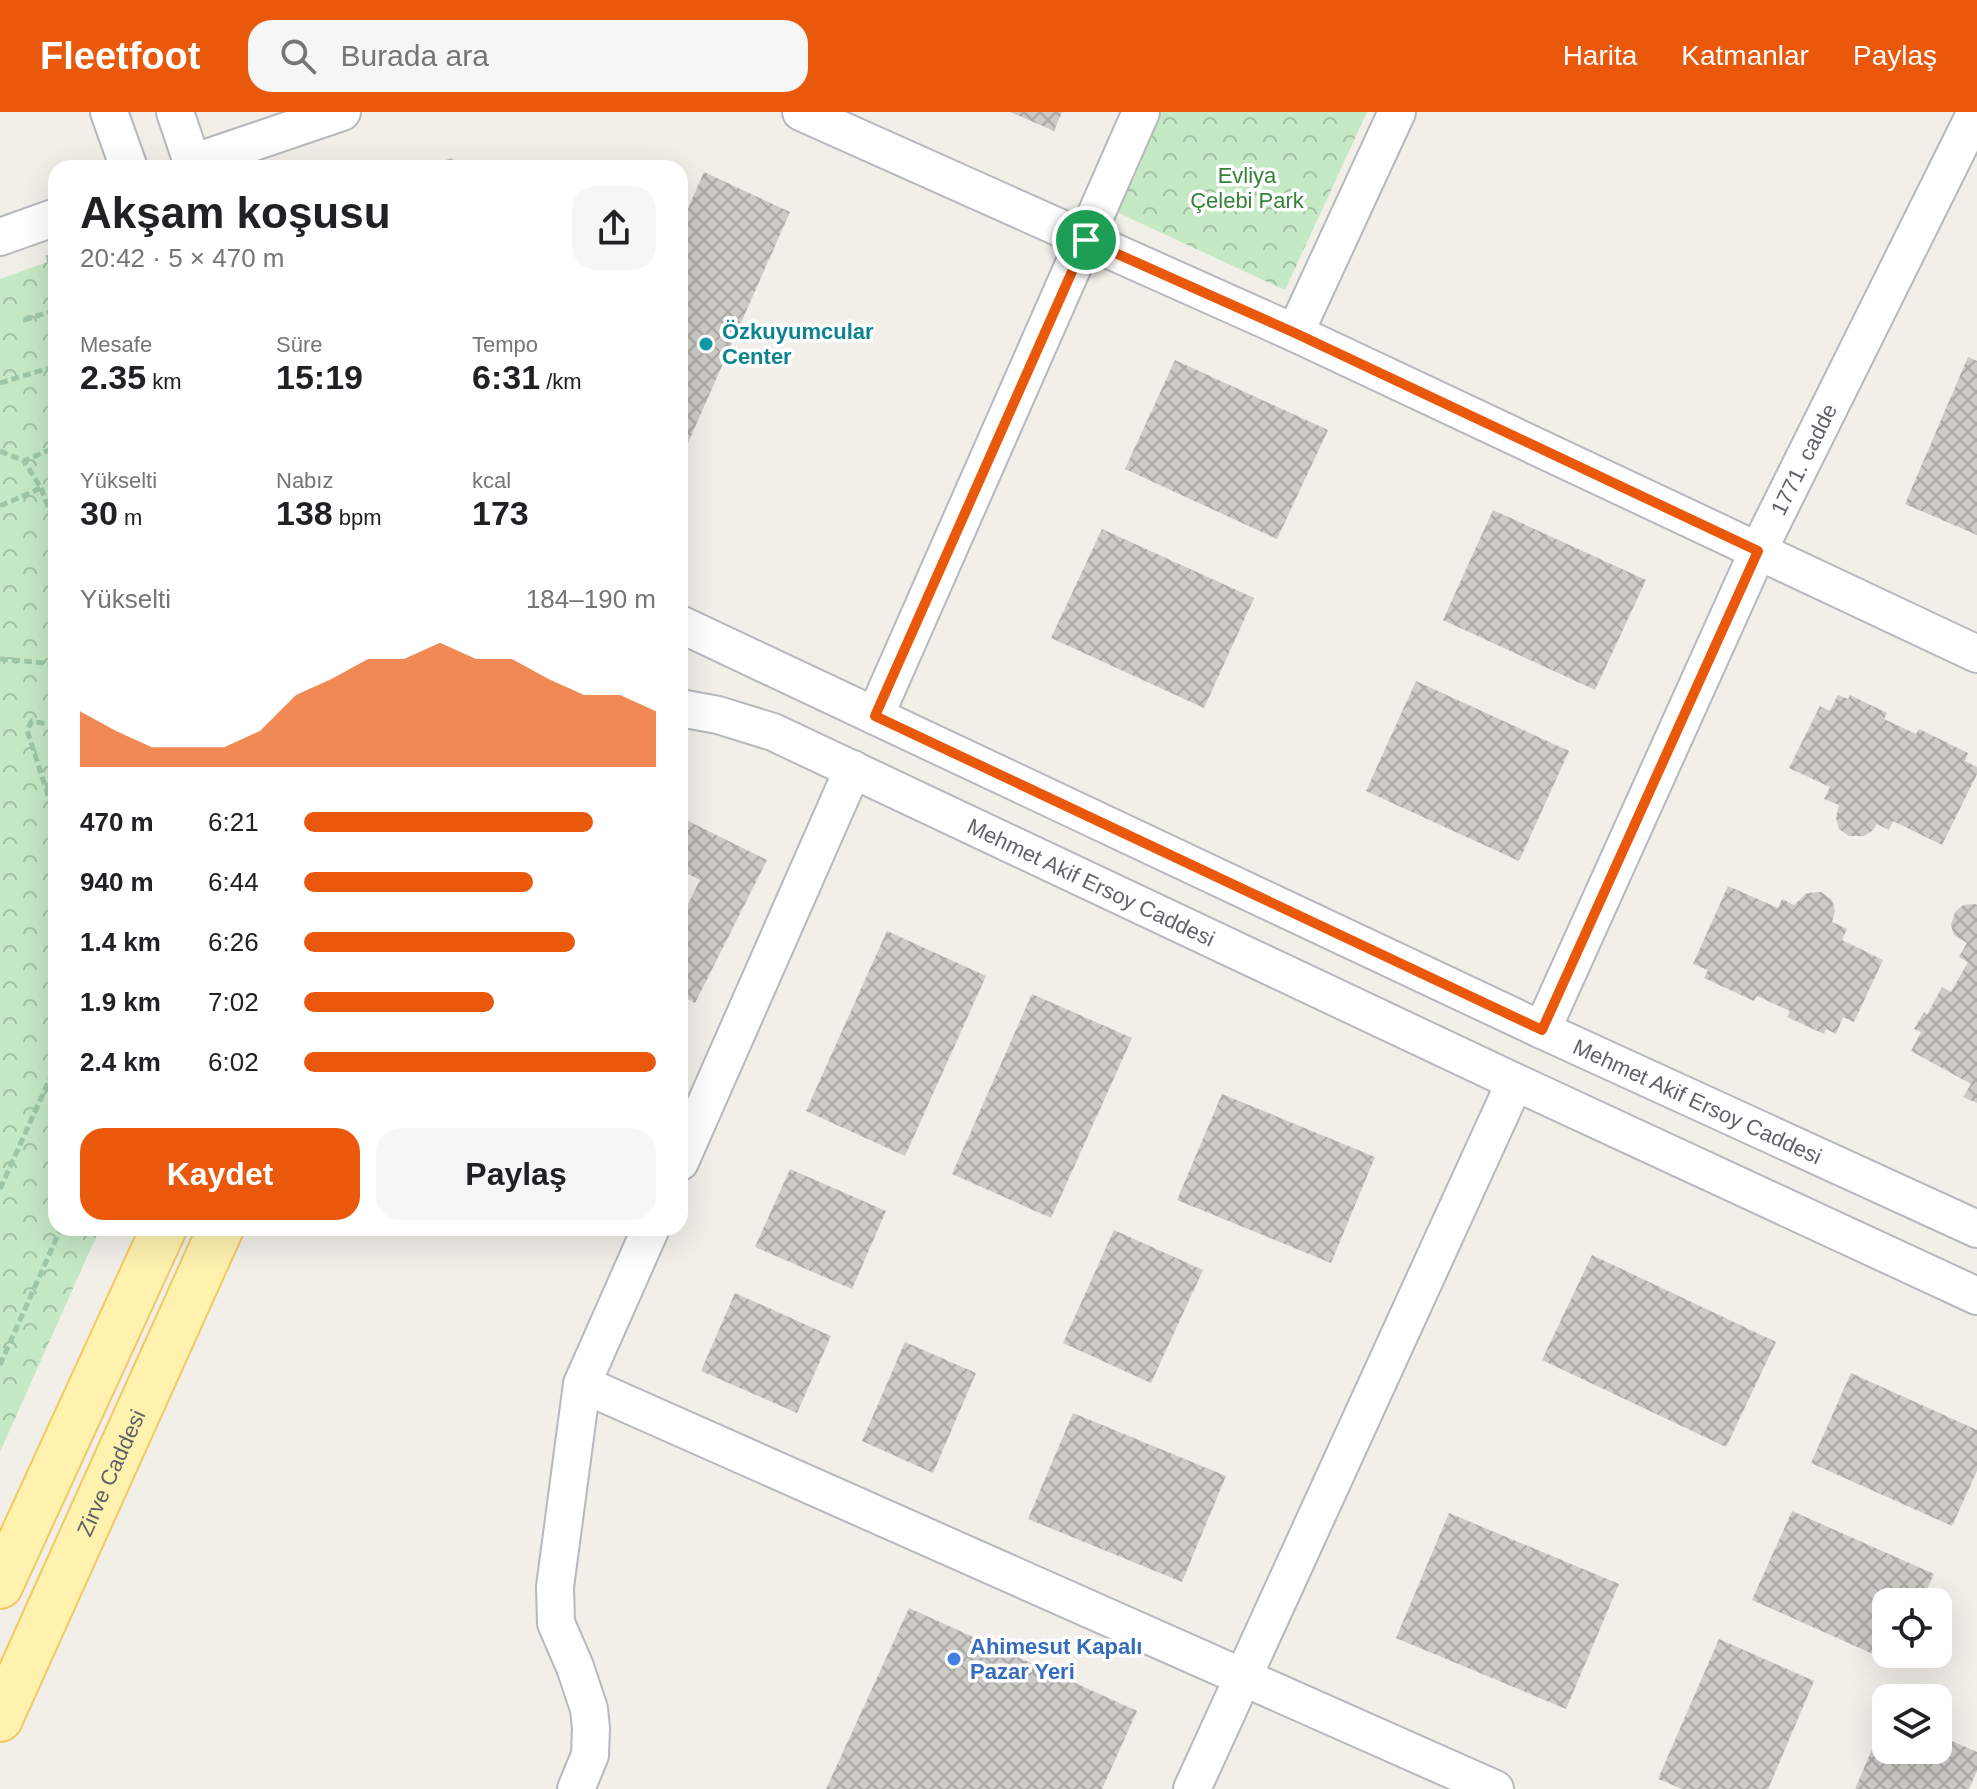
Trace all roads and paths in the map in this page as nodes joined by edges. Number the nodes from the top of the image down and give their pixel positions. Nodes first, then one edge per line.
1 (109, 112) edge
2 (175, 112) edge
3 (342, 112) edge
4 (801, 112) edge
5 (1141, 112) edge
6 (1397, 112) edge
7 (1976, 112) edge
8 (126, 160) edge
9 (191, 160) edge
10 (210, 160) edge
11 (48, 220) edge
12 (0, 237) edge
13 (1086, 240) junction
14 (48, 312) edge
15 (24, 320) dead end
16 (1295, 333) junction
17 (48, 368) edge
18 (0, 383) edge
19 (48, 450) edge
20 (0, 451) edge
21 (24, 461) junction
22 (41, 488) junction
23 (0, 506) edge
24 (48, 506) edge
25 (1758, 551) junction
26 (688, 628) edge
27 (1977, 654) edge
28 (0, 659) edge
29 (48, 663) edge
30 (688, 709) edge
31 (875, 716) junction
32 (48, 724) edge
33 (853, 769) junction
34 (48, 785) edge
35 (45, 786) junction
36 (48, 795) edge
37 (1542, 1030) junction
38 (1515, 1082) junction
39 (48, 1083) edge
40 (688, 1144) edge
41 (0, 1189) edge
42 (1977, 1229) edge
43 (57, 1236) edge
44 (160, 1236) edge
45 (217, 1236) edge
46 (647, 1236) edge
47 (1977, 1296) edge
48 (0, 1365) edge
49 (582, 1384) junction
50 (0, 1586) edge
51 (1244, 1678) junction
52 (0, 1719) edge
53 (576, 1789) edge
54 (1192, 1789) edge
55 (1495, 1789) edge

1 - 8 street
2 - 9 street
3 - 10 street
4 - 13 street
5 - 13 street
6 - 16 street
7 - 25 street, 1771. cadde
11 - 12 street
13 - 16 street
13 - 31 street
14 - 15 path
16 - 25 street
17 - 18 path
19 - 21 path
20 - 21 path
21 - 22 path
22 - 23 path
22 - 24 path
25 - 27 street
25 - 37 street, 1771. cadde
26 - 31 street, Mehmet Akif Ersoy Caddesi
28 - 29 path
30 - 33 street, Mehmet Akif Ersoy Caddesi
31 - 37 street, Mehmet Akif Ersoy Caddesi
32 - 35 path
33 - 38 street, Mehmet Akif Ersoy Caddesi
33 - 40 street
34 - 35 path
35 - 36 path
37 - 42 street, Mehmet Akif Ersoy Caddesi
38 - 47 street, Mehmet Akif Ersoy Caddesi
38 - 51 street
39 - 41 path
43 - 48 path
44 - 50 main road
45 - 52 main road, Zirve Caddesi
46 - 49 street
49 - 51 street
49 - 53 street
51 - 54 street
51 - 55 street

